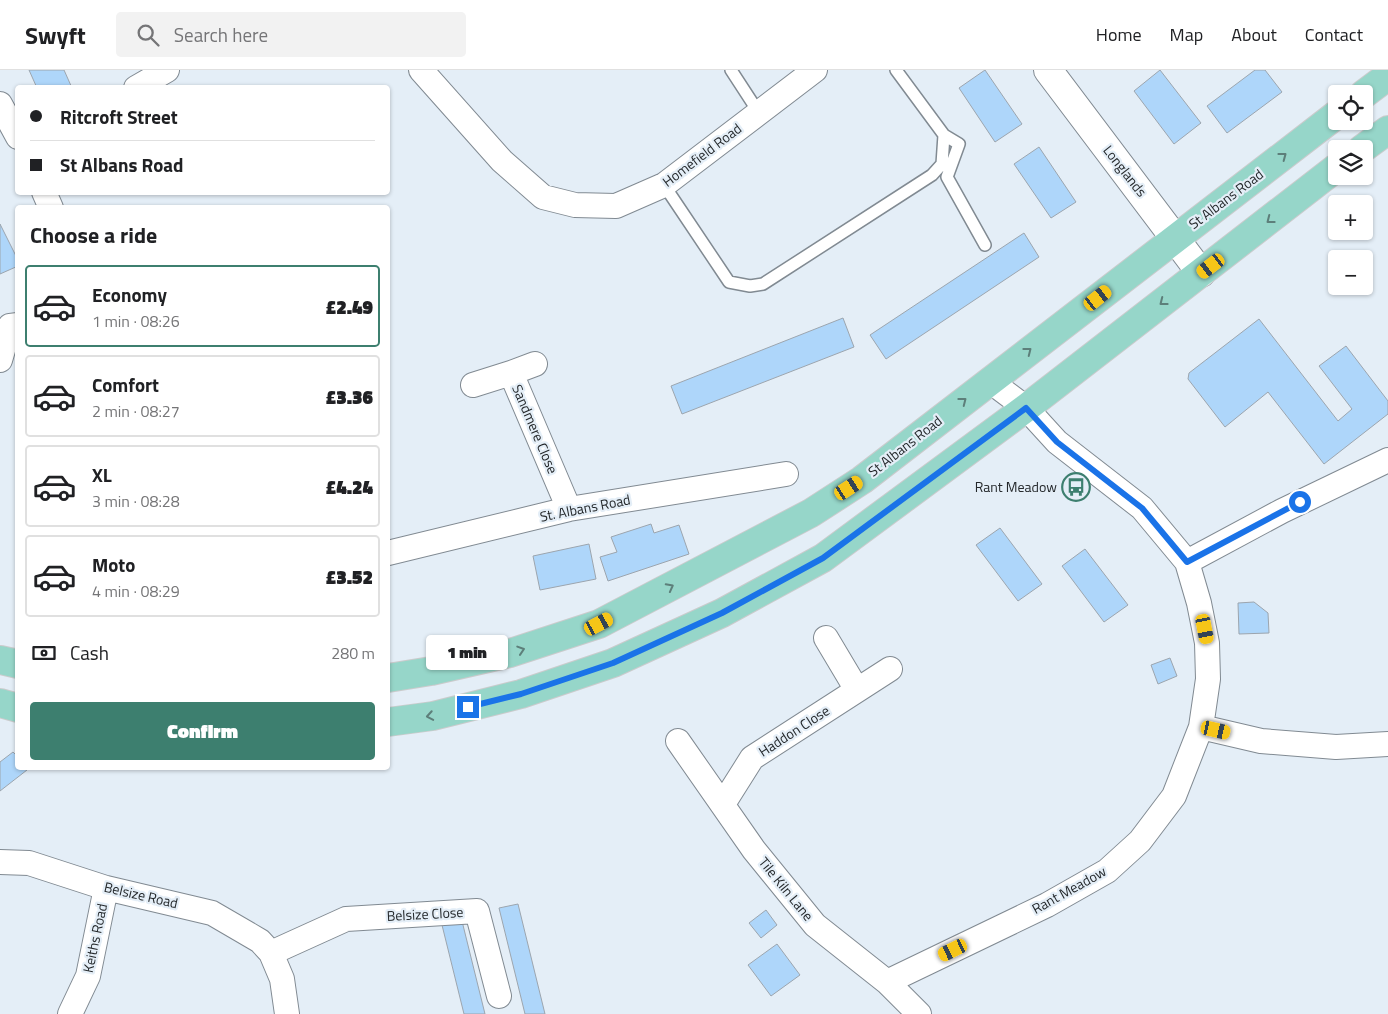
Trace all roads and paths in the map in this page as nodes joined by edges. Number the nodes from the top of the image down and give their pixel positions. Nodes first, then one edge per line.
1 (167, 70) edge
2 (421, 70) edge
3 (732, 70) edge
4 (815, 70) edge
5 (896, 70) edge
6 (1048, 70) edge
7 (1388, 76) edge
8 (141, 85) edge
9 (1373, 87) edge
10 (0, 104) edge
11 (759, 113) junction
12 (1328, 121) edge
13 (1388, 130) edge
14 (15, 132) edge
15 (944, 135) junction
16 (1373, 141) edge
17 (1328, 174) edge
18 (664, 185) junction
19 (1175, 238) junction
20 (985, 245) dead end
21 (1201, 273) junction
22 (15, 325) edge
23 (0, 360) edge
24 (535, 364) dead end
25 (511, 373) junction
26 (990, 381) junction
27 (472, 385) dead end
28 (1026, 408) junction
29 (1388, 460) edge
30 (786, 474) dead end
31 (569, 509) junction
32 (390, 553) edge
33 (1187, 562) junction
34 (826, 638) dead end
35 (0, 660) edge
36 (15, 663) edge
37 (890, 669) dead end
38 (390, 678) edge
39 (857, 690) junction
40 (0, 703) edge
41 (15, 707) edge
42 (390, 722) edge
43 (1201, 727) junction
44 (678, 741) dead end
45 (1388, 744) edge
46 (722, 804) junction
47 (0, 862) edge
48 (106, 888) junction
49 (271, 954) junction
50 (887, 982) junction
51 (498, 996) dead end
52 (70, 1014) edge
53 (287, 1014) edge
54 (919, 1014) edge

1 - 8 street
2 - 18 street, Homefield Road
3 - 11 lane
4 - 11 street, Homefield Road
5 - 15 lane
6 - 19 street, Longlands
7 - 9 main road
10 - 14 street
11 - 18 street, Homefield Road
19 -> 12 main road, St Albans Road
13 - 16 main road
15 - 18 lane
15 - 20 lane
17 -> 21 main road
19 - 21 street, Longlands
26 -> 19 main road, St Albans Road
21 -> 28 main road
22 - 23 street
24 - 25 street, Sandmere Close
25 - 27 street
25 - 31 street, Sandmere Close
26 - 28 street, Rant Meadow
38 -> 26 main road, St Albans Road
28 - 33 street, Rant Meadow
28 -> 42 main road
29 - 33 street
30 - 31 street, St. Albans Road
31 - 32 street, St. Albans Road
33 - 43 street, Rant Meadow
34 - 39 street
35 - 36 main road
37 - 39 street, Haddon Close
39 - 46 street, Haddon Close
40 - 41 main road
43 - 45 street
43 - 50 street, Rant Meadow
44 - 46 street, Tile Kiln Lane
46 - 50 street, Tile Kiln Lane
47 - 48 street, Belsize Road
48 - 49 street, Belsize Road
48 - 52 street, Keiths Road
49 - 51 street, Belsize Close
49 - 53 street, Belsize Road
50 - 54 street, Tile Kiln Lane

